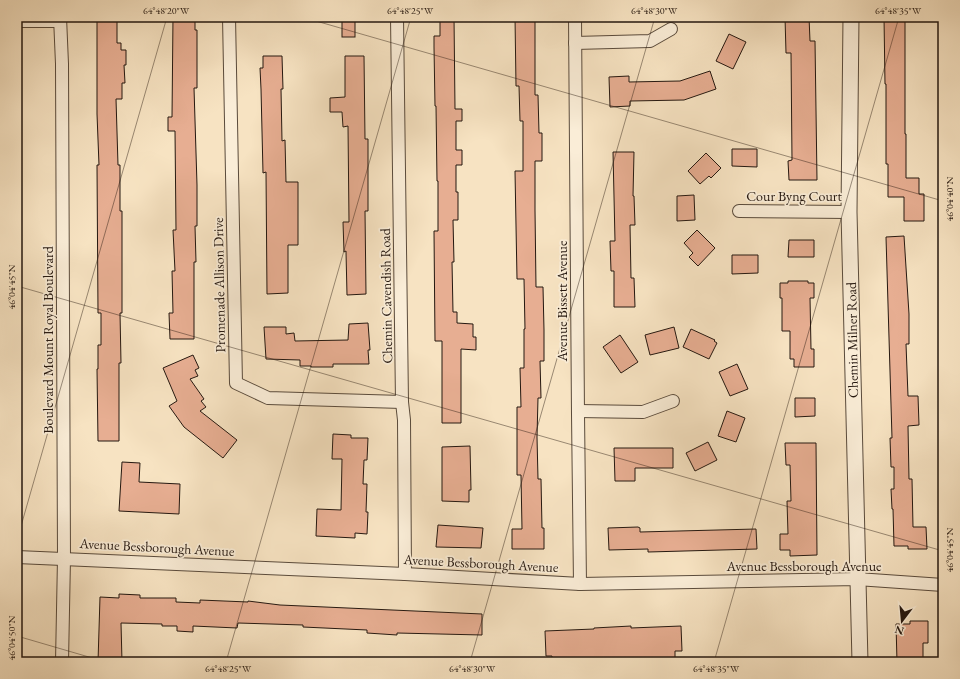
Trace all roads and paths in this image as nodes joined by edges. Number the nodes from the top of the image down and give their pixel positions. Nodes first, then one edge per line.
1 (229, 17) edge
2 (397, 17) edge
3 (575, 17) edge
4 (851, 17) edge
5 (60, 19) edge
6 (17, 22) edge
7 (671, 29) dead end
8 (575, 43) junction
9 (739, 211) dead end
10 (849, 212) junction
11 (673, 401) dead end
12 (402, 402) junction
13 (578, 411) junction
14 (17, 556) edge
15 (64, 558) junction
16 (405, 574) junction
17 (857, 579) junction
18 (580, 584) junction
19 (943, 585) edge
20 (62, 662) edge
21 (860, 662) edge

1 - 12 street, Promenade Allison Drive
2 - 12 street, Chemin Cavendish Road
3 - 8 street, Avenue Bissett Avenue
4 - 10 street, Chemin Milner Road
5 - 6 street
5 - 15 street, Boulevard Mount Royal Boulevard
7 - 8 street
8 - 13 street, Avenue Bissett Avenue
9 - 10 street, Cour Byng Court
10 - 17 street, Chemin Milner Road
11 - 13 street
12 - 16 street, Chemin Cavendish Road
13 - 18 street, Avenue Bissett Avenue
14 - 15 street, Avenue Bessborough Avenue
15 - 16 street, Avenue Bessborough Avenue
15 - 20 street, Boulevard Mount Royal Boulevard
16 - 18 street, Avenue Bessborough Avenue
17 - 18 street, Avenue Bessborough Avenue
17 - 19 street, Avenue Bessborough Avenue
17 - 21 street, Chemin Milner Road

